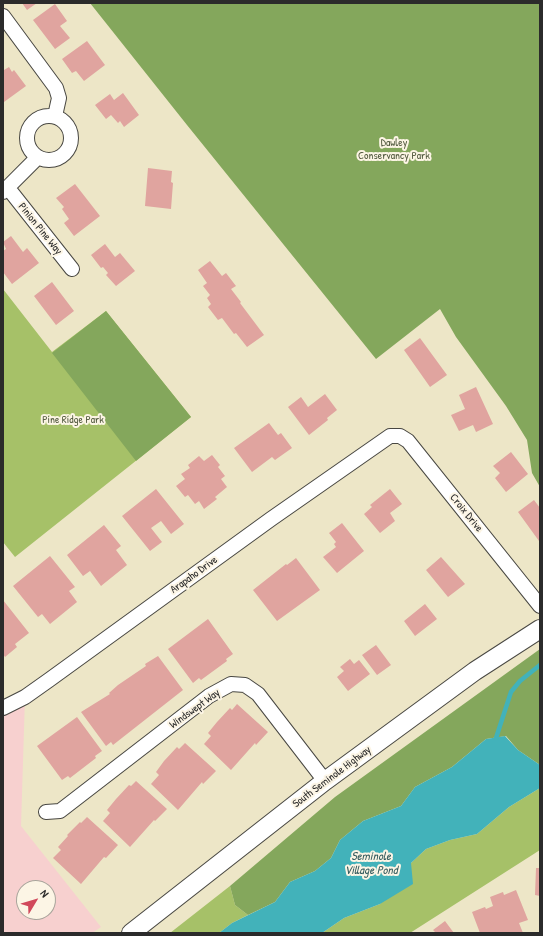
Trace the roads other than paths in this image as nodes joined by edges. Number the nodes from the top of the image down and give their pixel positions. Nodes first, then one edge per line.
1 (3, 16) edge
2 (54, 116) junction
3 (38, 157) junction
4 (5, 190) edge
5 (72, 269) dead end
6 (384, 439) joint
7 (540, 606) edge
8 (540, 629) edge
9 (3, 708) edge
10 (325, 781) junction
11 (46, 812) dead end
12 (131, 933) edge

1 - 2 street
2 - 3 street
2 - 3 street
3 - 4 street
4 - 5 street, Pinion Pine Way
6 - 7 street, Croix Drive
6 - 9 street, Arapaho Drive
8 - 10 street, South Seminole Highway
10 - 11 street, Windswept Way
10 - 12 street, South Seminole Highway

